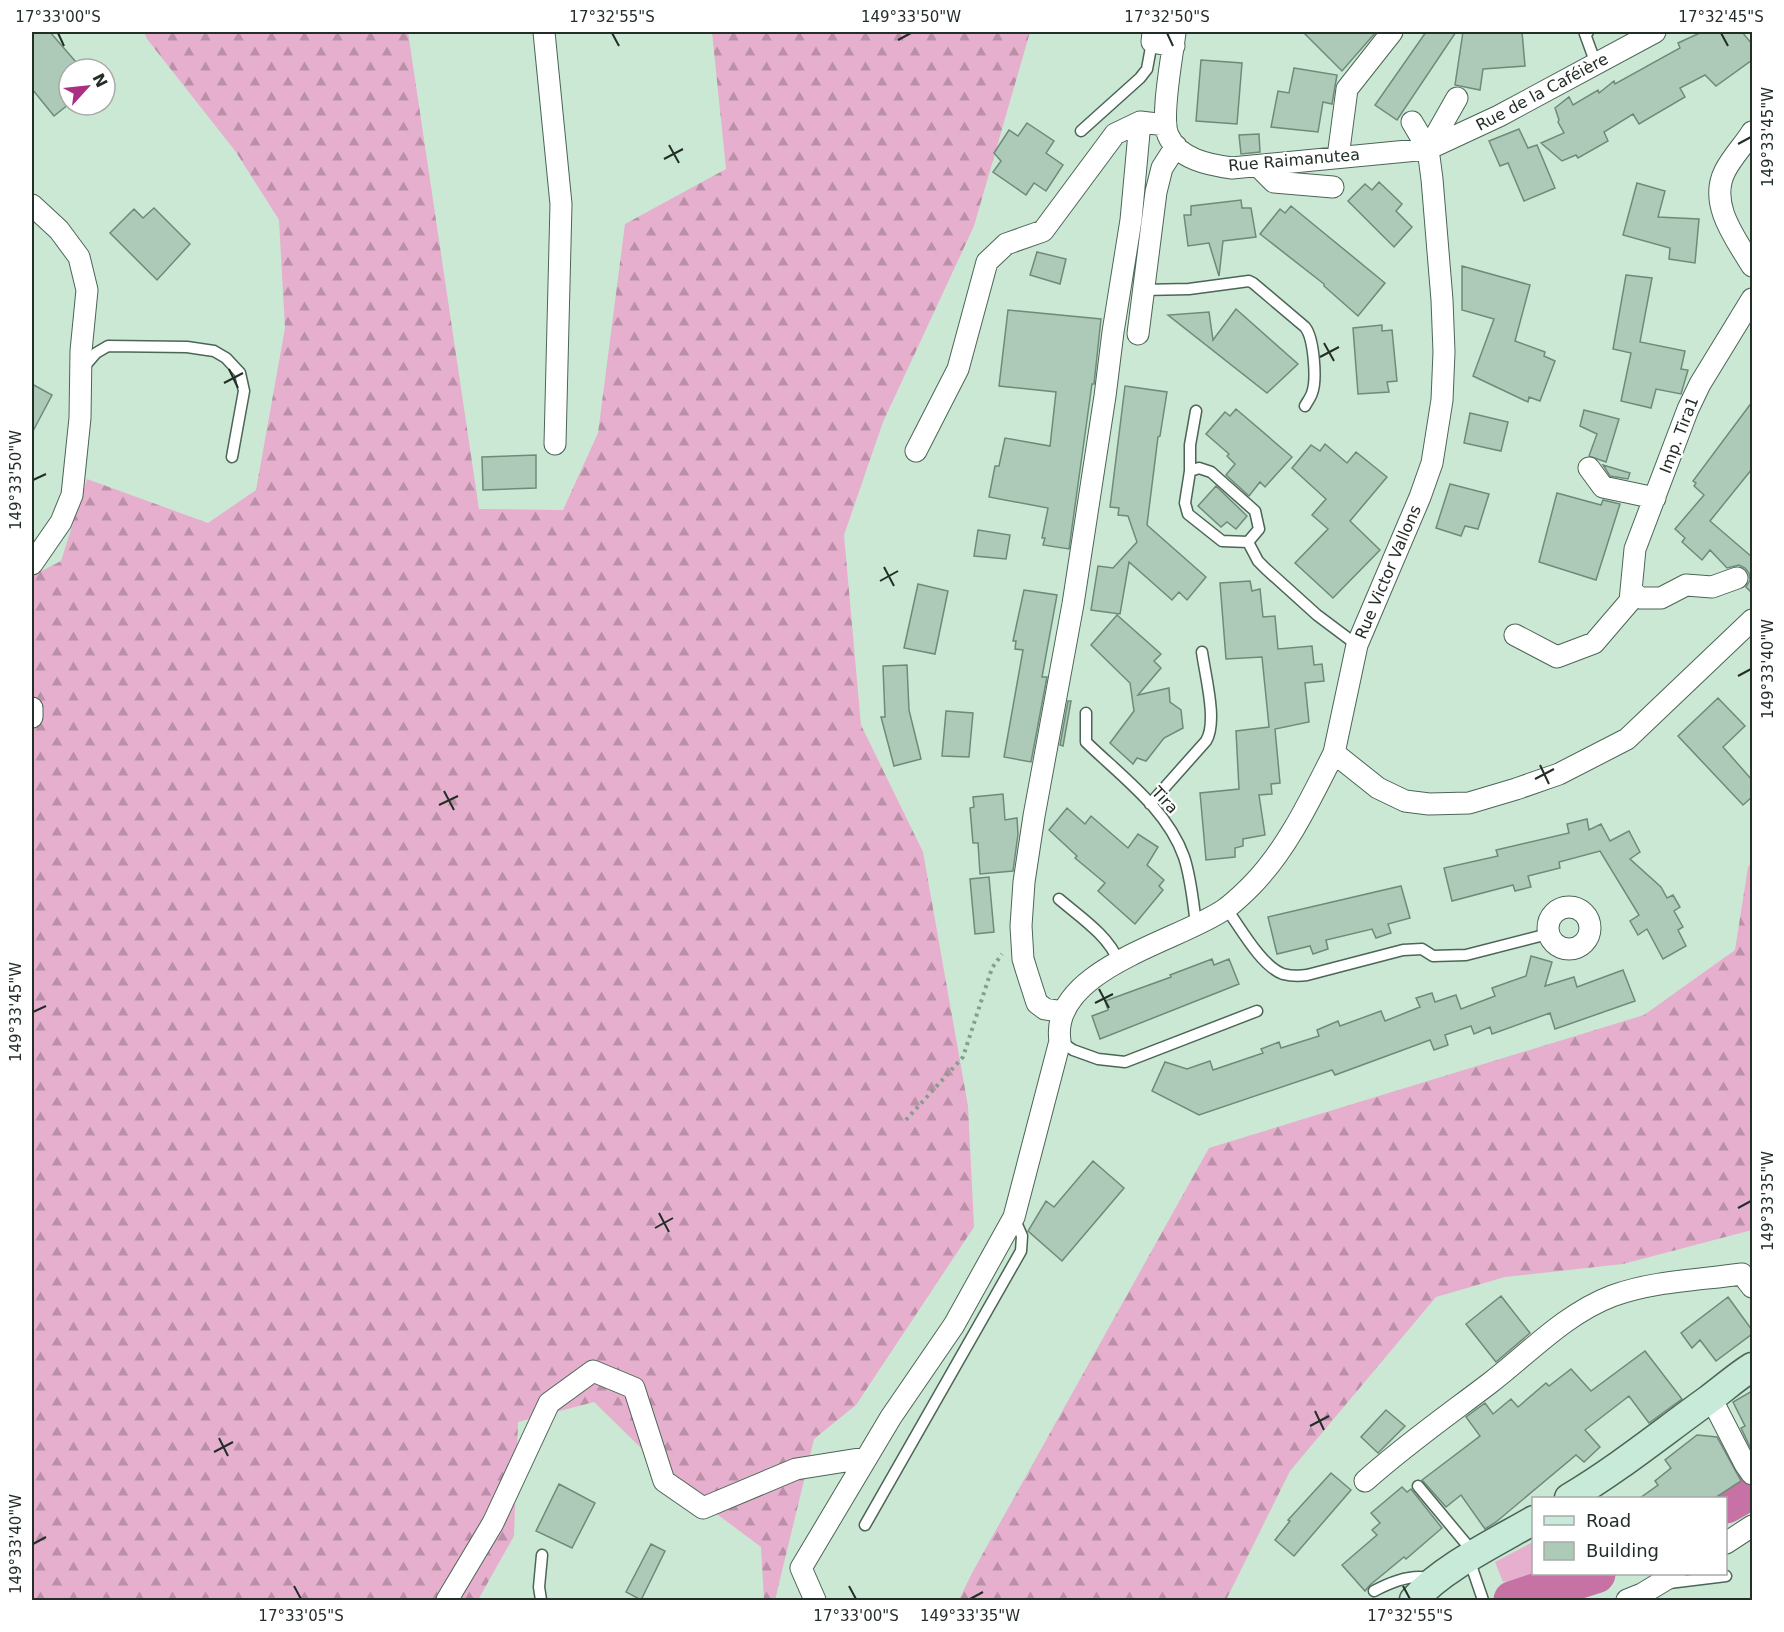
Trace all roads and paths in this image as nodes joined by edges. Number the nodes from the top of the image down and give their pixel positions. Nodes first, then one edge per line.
1 (544, 32) edge
2 (1392, 32) edge
3 (1588, 32) edge
4 (1655, 32) edge
5 (1153, 37) edge
6 (1174, 39) edge
7 (1596, 64) junction
8 (1457, 98) dead end
9 (1140, 122) junction
10 (1412, 122) dead end
11 (1166, 125) junction
12 (1081, 131) dead end
13 (1752, 132) edge
14 (1176, 146) junction
15 (1428, 149) junction
16 (1338, 157) junction
17 (1258, 166) junction
18 (1333, 188) dead end
19 (32, 205) edge
20 (1752, 266) edge
21 (1143, 290) junction
22 (1752, 299) edge
23 (1138, 334) dead end
24 (81, 370) junction
25 (1305, 406) dead end
26 (1196, 411) dead end
27 (555, 444) dead end
28 (916, 451) dead end
29 (232, 457) dead end
30 (1589, 468) dead end
31 (1190, 471) junction
32 (1655, 498) junction
33 (1248, 542) junction
34 (32, 564) edge
35 (1737, 578) dead end
36 (1632, 587) junction
37 (1752, 620) edge
38 (1515, 635) dead end
39 (1357, 645) junction
40 (1202, 652) dead end
41 (32, 708) edge
42 (1086, 713) dead end
43 (32, 717) edge
44 (1334, 753) junction
45 (1150, 804) junction
46 (1059, 899) dead end
47 (1226, 908) junction
48 (1196, 924) junction
49 (1021, 926) junction
50 (1548, 934) dead end
51 (1119, 962) junction
52 (1257, 1011) dead end
53 (1064, 1012) junction
54 (1060, 1041) junction
55 (906, 1120) dead end
56 (1014, 1217) junction
57 (1749, 1276) edge
58 (1752, 1367) edge
59 (1711, 1398) junction
60 (865, 1458) junction
61 (1752, 1474) edge
62 (1365, 1481) dead end
63 (1418, 1486) dead end
64 (1571, 1497) edge
65 (1532, 1522) edge
66 (865, 1525) dead end
67 (1752, 1526) edge
68 (1727, 1542) edge
69 (542, 1555) dead end
70 (1472, 1557) junction
71 (1673, 1575) edge
72 (1726, 1576) dead end
73 (1656, 1585) junction
74 (1374, 1591) dead end
75 (1423, 1591) edge
76 (447, 1600) edge
77 (541, 1600) edge
78 (815, 1600) edge
79 (1483, 1600) edge
80 (1627, 1600) edge

1 - 27 street
2 - 16 street
3 - 7 lane
4 - 7 street, Rue de la Caféière
5 - 6 street
5 - 12 lane
6 - 11 street
7 - 15 street, Rue de la Caféière
8 - 15 street
9 - 11 street
9 - 28 street
9 - 49 street
10 - 15 street
11 - 14 street
13 - 20 street
14 - 17 street, Rue Raimanutea
14 - 21 street
15 - 16 street, Rue Raimanutea
15 - 39 street, Rue Victor Vallons
16 - 17 street, Rue Raimanutea
17 - 18 street
19 - 24 street
21 - 23 street
21 - 25 lane
22 - 32 street, Imp. Tira1
24 - 29 lane
24 - 34 street
26 - 31 lane
30 - 32 street
31 - 33 lane
31 - 33 lane
32 - 36 street, Imp. Tira1
33 - 39 lane
35 - 36 street
36 - 38 street
37 - 44 street
39 - 44 street, Rue Victor Vallons
40 - 45 lane
41 - 43 street
42 - 45 lane, Tira
44 - 47 street, Rue Victor Vallons
45 - 48 lane, Tira
46 - 51 lane
47 - 48 street, Rue Victor Vallons
47 - 50 lane
48 - 51 street, Rue Victor Vallons
49 - 53 street
49 - 55 path
51 - 53 street, Rue Victor Vallons
52 - 54 lane
53 - 54 street
54 - 56 street
56 - 60 street
56 - 66 lane
57 - 62 street
58 - 59 main road
59 - 61 street
59 - 64 main road
60 - 76 street
60 - 78 street
63 - 70 lane
65 - 70 main road
67 - 68 street
69 - 77 lane
70 - 75 main road
70 - 79 lane
71 - 73 street
72 - 73 lane
73 - 80 street
74 - 75 lane

